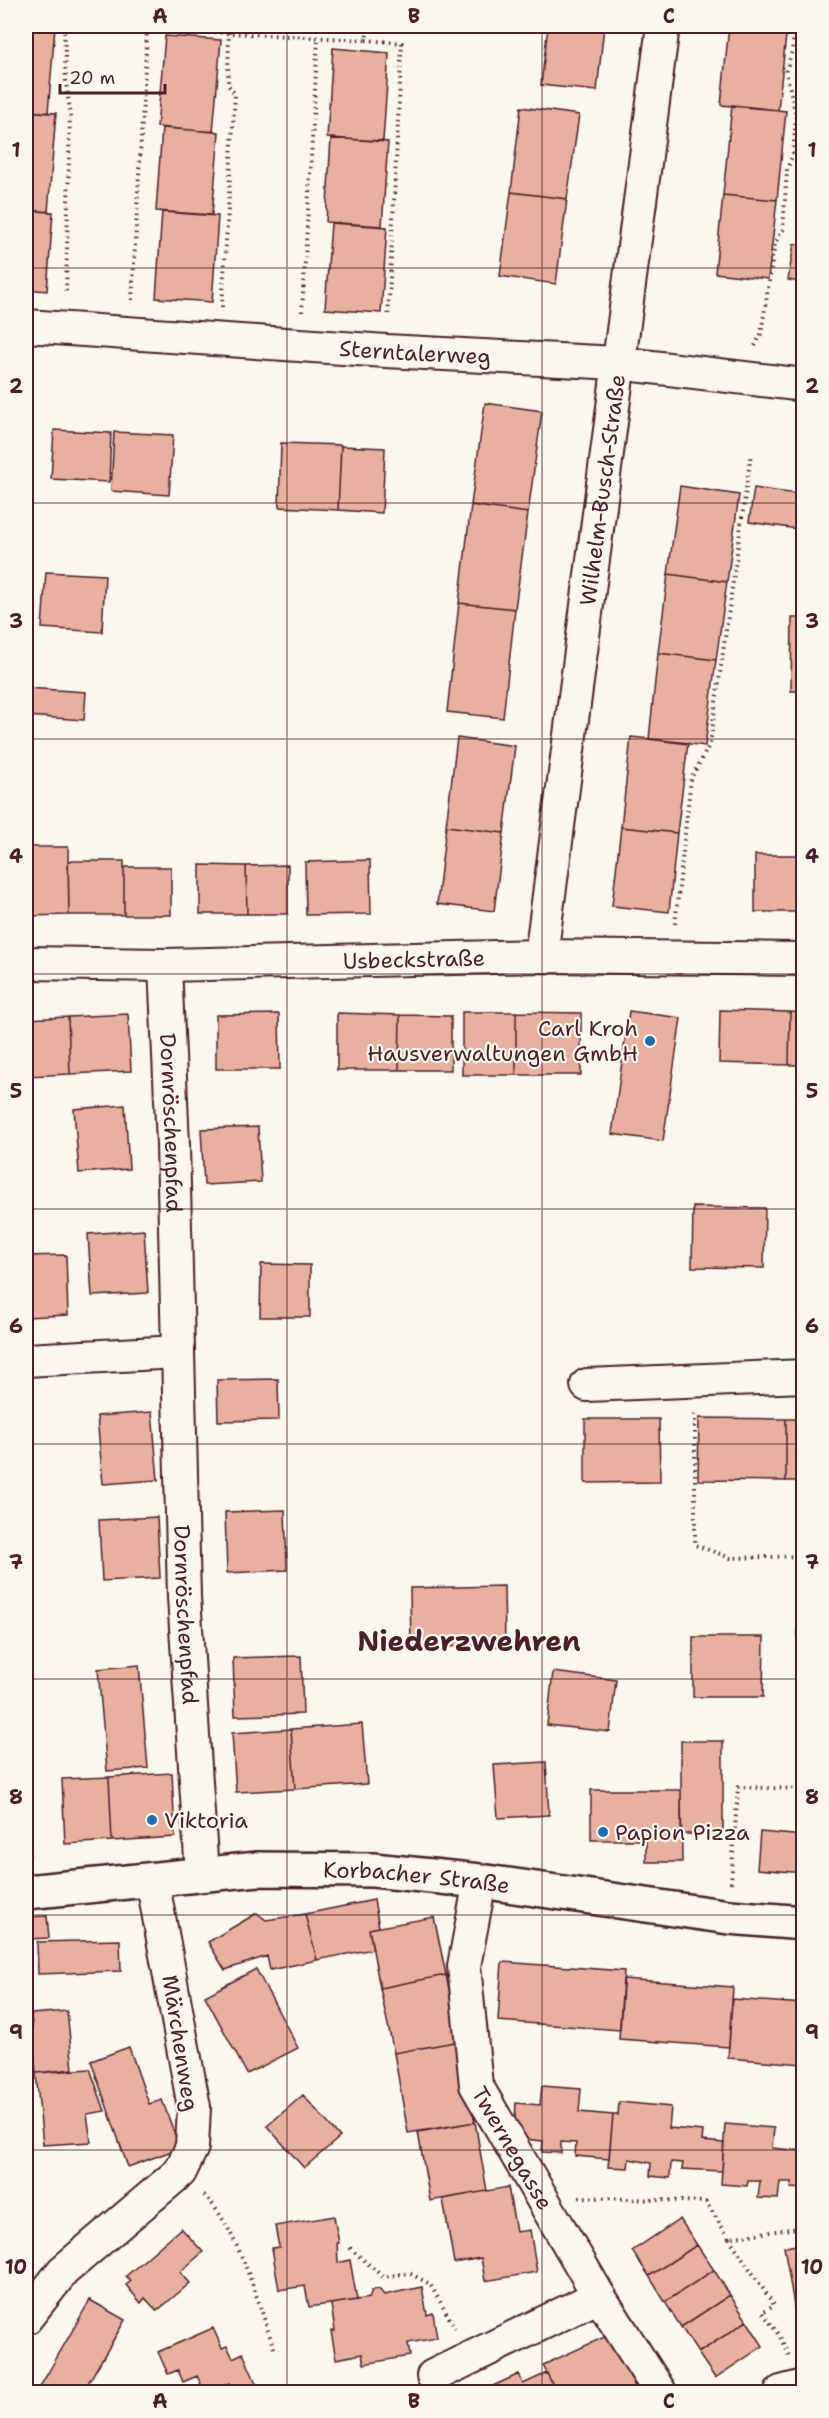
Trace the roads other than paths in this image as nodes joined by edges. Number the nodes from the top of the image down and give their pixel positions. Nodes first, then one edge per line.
1 (663, 26) edge
2 (26, 326) edge
3 (618, 363) junction
4 (804, 385) edge
5 (542, 956) junction
6 (804, 959) edge
7 (26, 963) edge
8 (165, 965) junction
9 (178, 1352) junction
10 (26, 1360) edge
11 (804, 1376) edge
12 (587, 1385) dead end
13 (202, 1875) junction
14 (152, 1879) junction
15 (480, 1881) junction
16 (26, 1892) edge
17 (804, 1923) edge
18 (599, 2296) junction
19 (26, 2318) edge
20 (433, 2376) dead end
21 (804, 2386) edge
22 (660, 2392) edge
23 (781, 2392) edge

1 - 3 street, Wilhelm-Busch-Straße
2 - 3 street, Sterntalerweg
3 - 4 street, Sterntalerweg
3 - 5 street, Wilhelm-Busch-Straße
5 - 6 street, Usbeckstraße
5 - 8 street, Usbeckstraße
7 - 8 street, Usbeckstraße
8 - 9 street, Dornröschenpfad
9 - 10 street
9 - 13 street, Dornröschenpfad
11 - 12 street
13 - 14 street, Korbacher Straße
13 - 15 street, Korbacher Straße
14 - 16 street, Korbacher Straße
14 - 19 street, Märchenweg
15 - 17 street, Korbacher Straße
15 - 18 street, Twernegasse
18 - 20 street
18 - 22 street, Twernegasse
21 - 23 street

